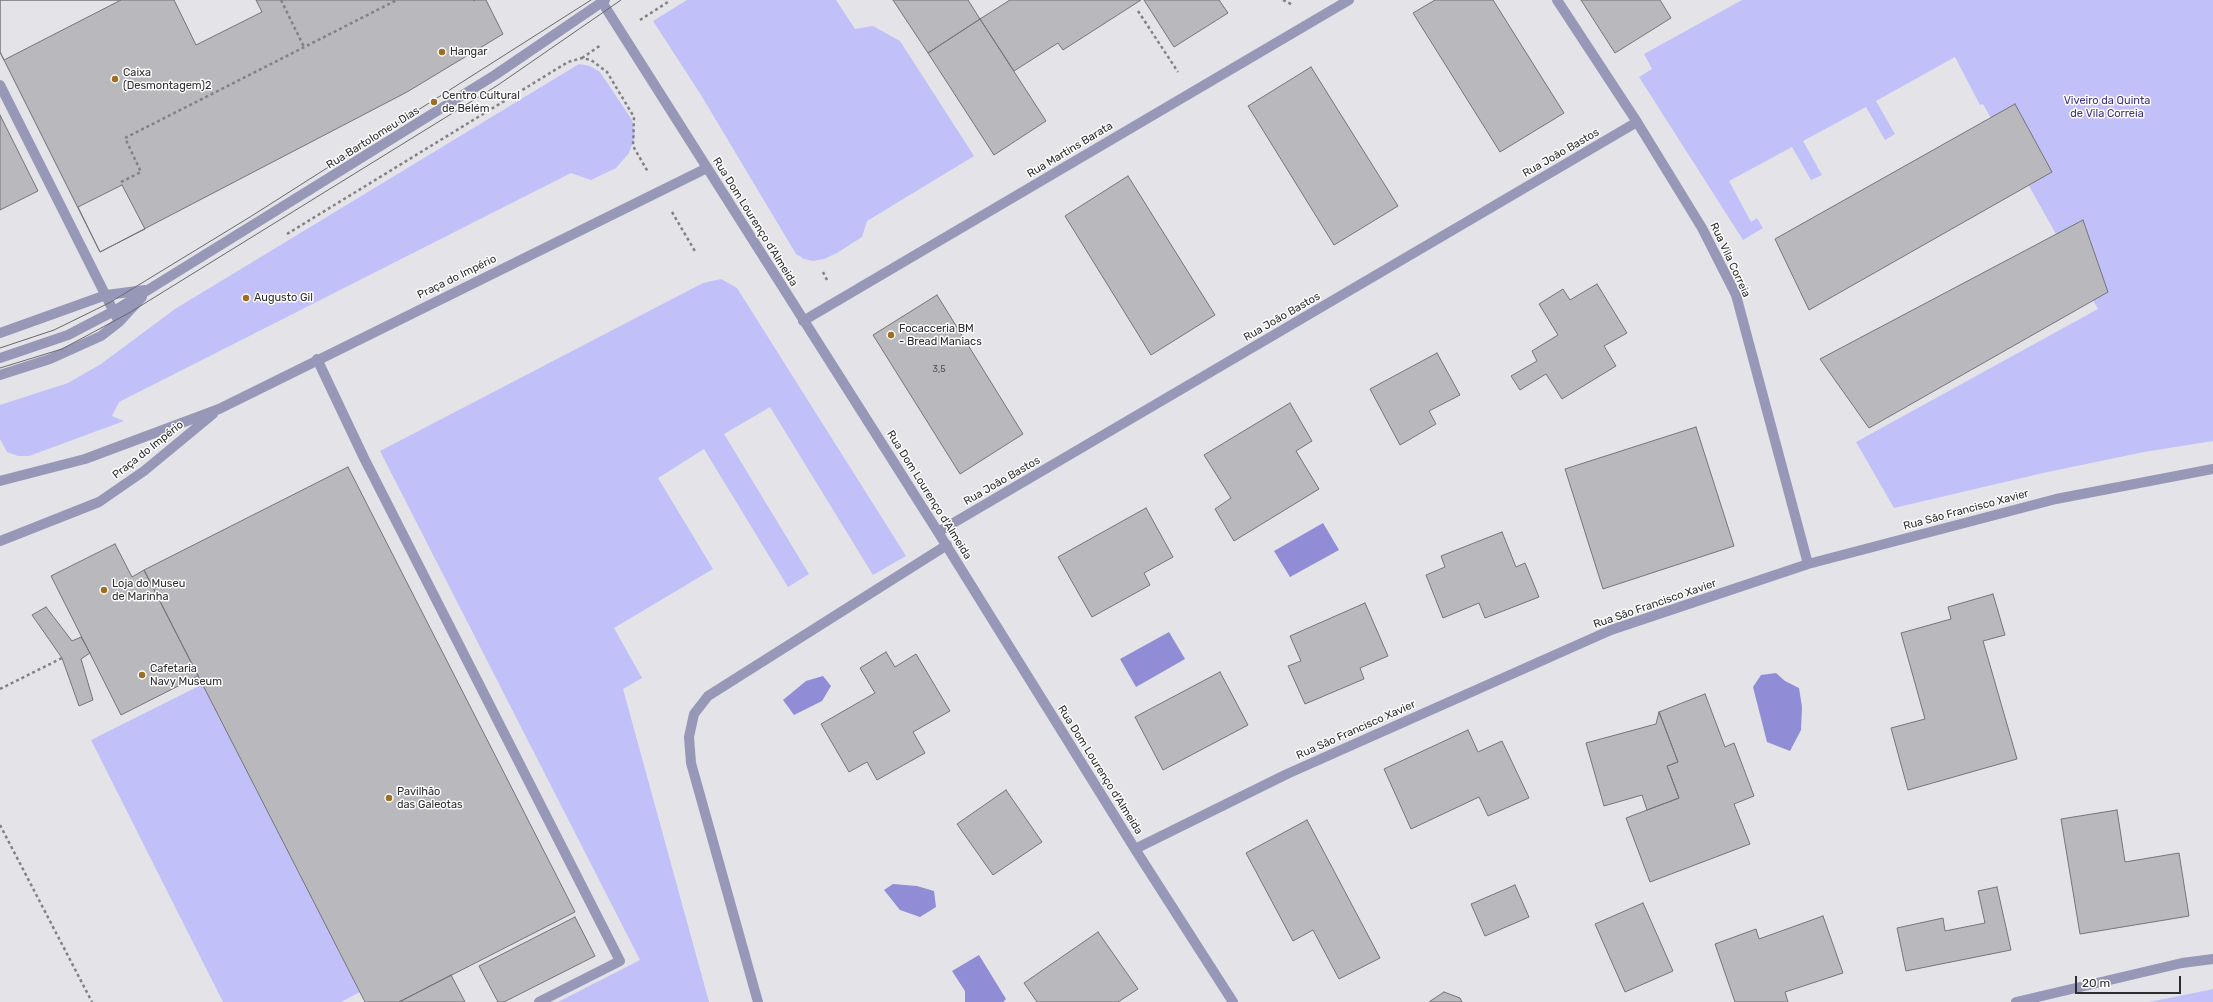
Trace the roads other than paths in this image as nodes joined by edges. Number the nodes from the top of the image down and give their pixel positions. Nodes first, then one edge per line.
1 (1349, 0) edge
2 (1557, 0) edge
3 (604, 1) edge
4 (0, 85) edge
5 (1637, 122) junction
6 (706, 168) junction
7 (149, 290) junction
8 (106, 295) junction
9 (114, 311) junction
10 (803, 321) junction
11 (119, 322) junction
12 (0, 333) edge
13 (0, 358) edge
14 (317, 359) junction
15 (0, 375) edge
16 (219, 409) junction
17 (2213, 470) edge
18 (0, 481) edge
19 (938, 532) junction
20 (0, 541) edge
21 (947, 545) junction
22 (1808, 564) junction
23 (1135, 849) junction
24 (2213, 959) edge
25 (539, 1002) edge
26 (758, 1002) edge
27 (1233, 1002) edge
28 (2016, 1002) edge

1 - 10 street, Rua Martins Barata
2 - 5 street, Rua Vila Correia
3 - 6 street, Rua Dom Lourenço d'Almeida
3 - 7 street, Rua Bartolomeu Dias
4 - 8 street
5 - 19 street, Rua João Bastos
5 - 22 street, Rua Vila Correia
6 - 10 street, Rua Dom Lourenço d'Almeida
6 - 14 street, Praça do Império
7 - 8 street, Rua Bartolomeu Dias
7 - 9 street, Rua Bartolomeu Dias
7 - 11 street, Rua Bartolomeu Dias
8 - 9 street
8 - 12 street, Rua Bartolomeu Dias
9 - 11 street
9 - 13 street, Rua Bartolomeu Dias
10 - 19 street, Rua Dom Lourenço d'Almeida
11 - 15 street, Rua Bartolomeu Dias
14 - 16 street, Praça do Império
14 - 25 street
16 - 18 street, Praça do Império
16 - 20 street, Praça do Império
17 - 22 street, Rua São Francisco Xavier
19 - 21 street, Rua Dom Lourenço d'Almeida
21 - 23 street, Rua Dom Lourenço d'Almeida
21 - 26 street
22 - 23 street, Rua São Francisco Xavier
23 - 27 street, Rua Dom Lourenço d'Almeida
24 - 28 street

